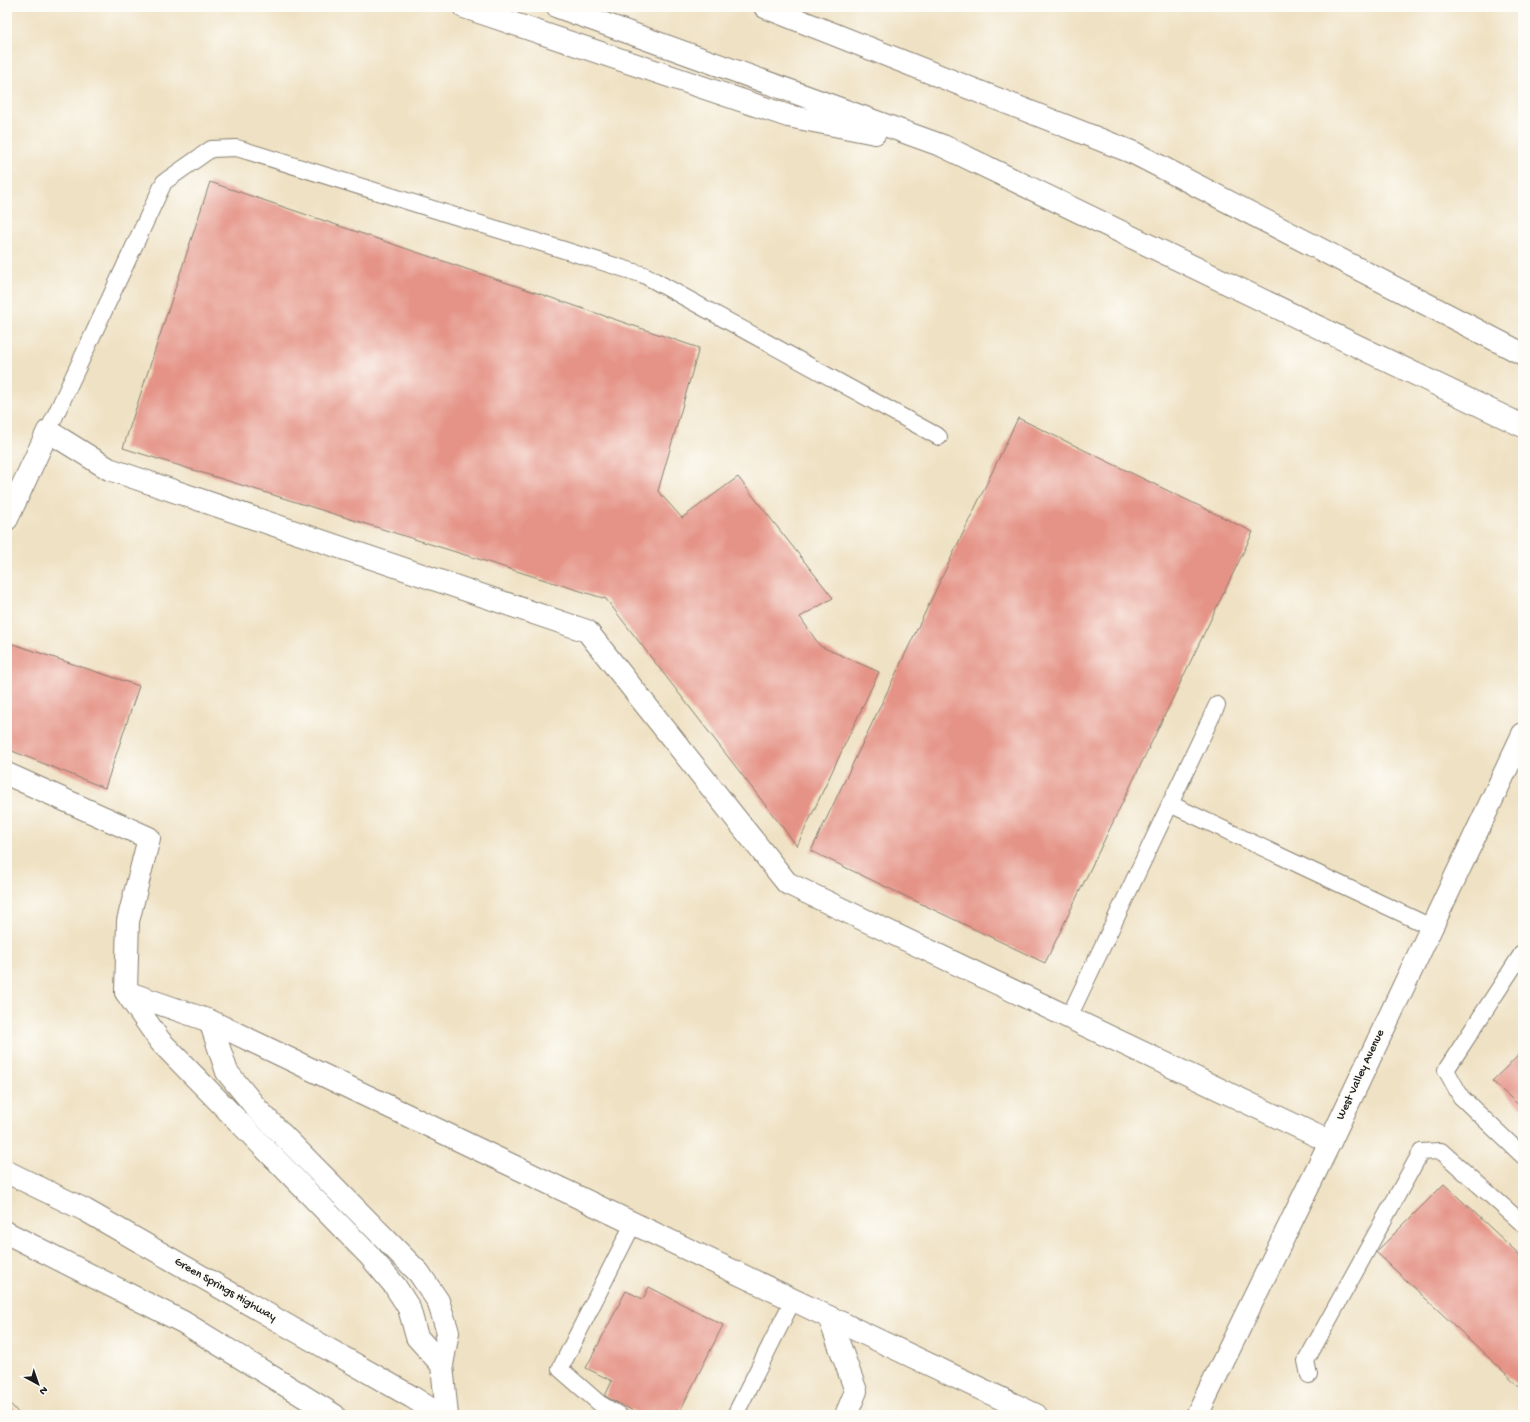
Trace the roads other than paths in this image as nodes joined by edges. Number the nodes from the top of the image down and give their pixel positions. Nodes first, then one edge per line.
1 (464, 7) edge
2 (558, 7) edge
3 (765, 7) edge
4 (943, 146) junction
5 (1523, 354) edge
6 (1523, 426) edge
7 (48, 431) junction
8 (939, 437) dead end
9 (7, 519) edge
10 (1217, 705) dead end
11 (1522, 738) edge
12 (7, 774) edge
13 (1170, 804) junction
14 (1431, 927) junction
15 (1523, 952) edge
16 (126, 992) junction
17 (1069, 1017) junction
18 (210, 1021) junction
19 (1330, 1142) junction
20 (1523, 1156) edge
21 (7, 1172) edge
22 (633, 1224) junction
23 (1523, 1224) edge
24 (7, 1233) edge
25 (793, 1300) junction
26 (829, 1317) junction
27 (442, 1365) junction
28 (1309, 1375) dead end
29 (334, 1415) edge
30 (440, 1415) edge
31 (447, 1415) edge
32 (619, 1415) edge
33 (735, 1415) edge
34 (846, 1415) edge
35 (1036, 1415) edge
36 (1198, 1415) edge

1 - 4 main road
2 - 4 main road
3 - 5 main road
4 - 6 main road
7 - 8 lane
7 - 9 main road
7 - 17 main road
10 - 13 lane
11 - 14 main road, West Valley Avenue
12 - 16 main road
13 - 14 lane
13 - 17 lane
14 - 19 main road, West Valley Avenue
15 - 20 lane
16 - 18 main road
16 - 27 main road
17 - 19 main road
18 - 22 main road
18 - 27 main road
19 - 36 main road, West Valley Avenue
21 - 30 main road, Green Springs Highway
22 - 25 main road
22 - 32 lane
23 - 28 lane
24 - 29 main road
25 - 26 main road
25 - 33 lane
26 - 34 main road
26 - 35 main road
27 - 31 main road

